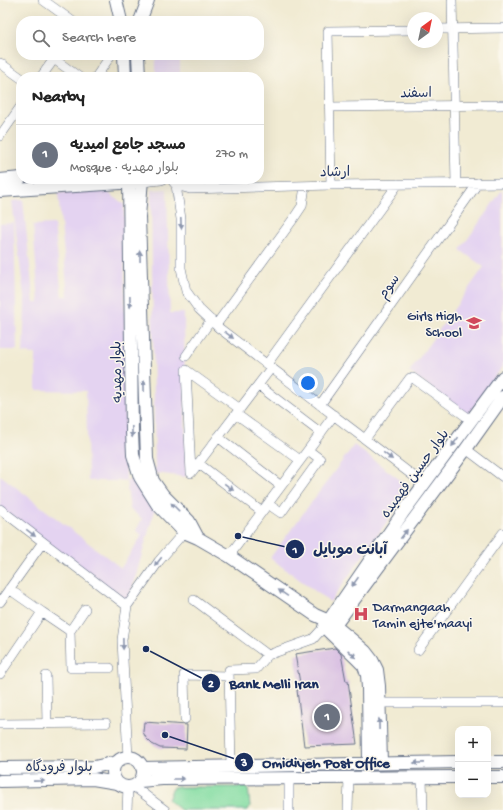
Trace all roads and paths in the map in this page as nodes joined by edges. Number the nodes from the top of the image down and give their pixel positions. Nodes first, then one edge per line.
1 (43, 0) edge
2 (116, 0) edge
3 (148, 0) edge
4 (452, 0) edge
5 (65, 16) edge
6 (120, 16) edge
7 (142, 16) edge
8 (503, 28) edge
9 (443, 29) edge
10 (453, 29) junction
11 (407, 30) edge
12 (53, 60) edge
13 (55, 60) edge
14 (108, 60) edge
15 (124, 60) edge
16 (138, 60) edge
17 (0, 63) edge
18 (45, 72) edge
19 (72, 72) edge
20 (99, 72) edge
21 (125, 72) edge
22 (139, 72) edge
23 (16, 74) edge
24 (503, 105) edge
25 (454, 106) junction
26 (330, 107) junction
27 (16, 113) edge
28 (0, 136) edge
29 (16, 178) edge
30 (0, 180) edge
31 (503, 183) edge
32 (93, 184) edge
33 (107, 184) edge
34 (129, 184) edge
35 (142, 184) edge
36 (174, 184) edge
37 (179, 184) edge
38 (398, 184) junction
39 (456, 184) junction
40 (478, 184) junction
41 (331, 185) junction
42 (305, 186) junction
43 (0, 191) edge
44 (129, 202) junction
45 (213, 323) junction
46 (186, 356) dead end
47 (269, 366) junction
48 (503, 377) edge
49 (258, 385) junction
50 (503, 397) edge
51 (320, 405) junction
52 (238, 411) junction
53 (334, 415) junction
54 (471, 420) junction
55 (320, 433) junction
56 (218, 437) junction
57 (365, 439) junction
58 (466, 449) junction
59 (308, 450) junction
60 (300, 460) junction
61 (198, 463) junction
62 (503, 477) edge
63 (424, 484) junction
64 (281, 486) junction
65 (268, 504) junction
66 (0, 509) edge
67 (262, 512) junction
68 (184, 532) junction
69 (503, 533) edge
70 (198, 538) junction
71 (43, 542) junction
72 (229, 556) junction
73 (9, 589) junction
74 (194, 600) dead end
75 (0, 602) edge
76 (127, 606) junction
77 (85, 609) dead end
78 (42, 612) junction
79 (330, 626) junction
80 (70, 631) junction
81 (418, 650) dead end
82 (268, 655) junction
83 (110, 668) dead end
84 (0, 674) edge
85 (46, 676) dead end
86 (229, 676) junction
87 (379, 703) junction
88 (503, 703) edge
89 (185, 719) dead end
90 (106, 722) dead end
91 (47, 723) junction
92 (0, 724) edge
93 (122, 760) junction
94 (455, 762) edge
95 (491, 762) edge
96 (503, 762) edge
97 (375, 763) junction
98 (231, 766) junction
99 (0, 768) edge
100 (142, 768) junction
101 (455, 777) edge
102 (491, 777) edge
103 (503, 777) edge
104 (349, 778) junction
105 (422, 778) junction
106 (289, 779) junction
107 (0, 781) edge
108 (129, 784) junction
109 (128, 810) edge
110 (165, 810) edge
111 (289, 810) edge
112 (348, 810) edge
113 (423, 810) edge

1 - 5 street
2 - 6 street
3 - 7 street
4 - 10 street
8 - 10 street
9 - 10 street
10 - 25 street
11 - 26 street
12 - 18 street
13 - 19 street
14 - 20 street
15 - 21 street
16 - 22 street
17 - 23 street
24 - 25 street, اسفند
25 - 26 street, اسفند
25 - 39 street
26 - 41 street
27 - 28 street
29 - 30 street
31 - 40 street, ارشاد
32 - 43 street
33 - 44 street
34 - 44 street, بلوار مهدیه
70 -> 35 street, بلوار مهدیه
36 -> 45 street
37 - 42 street, ارشاد
38 - 39 street, ارشاد
38 - 41 street, ارشاد
38 - 47 street
39 - 40 street, ارشاد
40 - 51 street, سوم
41 - 42 street, ارشاد
42 - 45 street
44 -> 68 street, بلوار مهدیه
45 - 46 street
45 -> 47 street
47 - 49 street
47 - 51 street
48 - 54 street, بلوار حسین فهمیده
49 - 52 street
49 - 55 street
50 - 58 street, بلوار حسین فهمیده
51 - 53 street
52 - 56 street
52 - 60 street
52 - 61 street
53 - 55 street
53 - 57 street
54 - 57 street
54 -> 63 street, بلوار حسین فهمیده
55 - 59 street
56 - 61 street
56 - 64 street
57 -> 63 street
58 - 62 street
79 -> 58 street, بلوار حسین فهمیده
59 - 60 street
59 - 65 street
60 - 64 street
61 -> 67 street
63 -> 79 street, بلوار حسین فهمیده
64 - 65 street
65 - 67 street
66 -> 71 street
67 - 72 street
68 - 70 street, بلوار مهدیه
68 -> 76 street
69 - 81 street
70 - 72 street, بلوار مهدیه
71 - 73 street
71 - 76 street
79 -> 72 street, بلوار مهدیه
73 - 75 street
73 - 78 street
74 - 82 street
76 -> 93 street
77 - 80 street
78 - 80 street
78 - 84 street
79 - 82 street
79 - 87 street, بلوار مهدیه
79 -> 97 street, بلوار مهدیه
80 - 83 street
82 - 86 street
85 - 91 street
86 - 89 street
86 - 98 street
87 - 88 street
97 -> 87 street, بلوار مهدیه
90 - 91 street
91 - 92 street
93 - 99 street, بلوار فرودگاه
93 - 100 street
93 - 108 street
94 -> 97 street
95 - 96 street
97 - 98 street
98 - 100 street
100 - 108 street
101 - 105 street, بلوار فرودگاه
102 - 103 street
104 - 105 street, بلوار فرودگاه
104 - 106 street, بلوار فرودگاه
104 - 112 street
105 - 113 street
108 -> 106 street, بلوار فرودگاه
106 - 111 street
107 -> 108 street, بلوار فرودگاه
108 - 109 street
108 - 110 street

